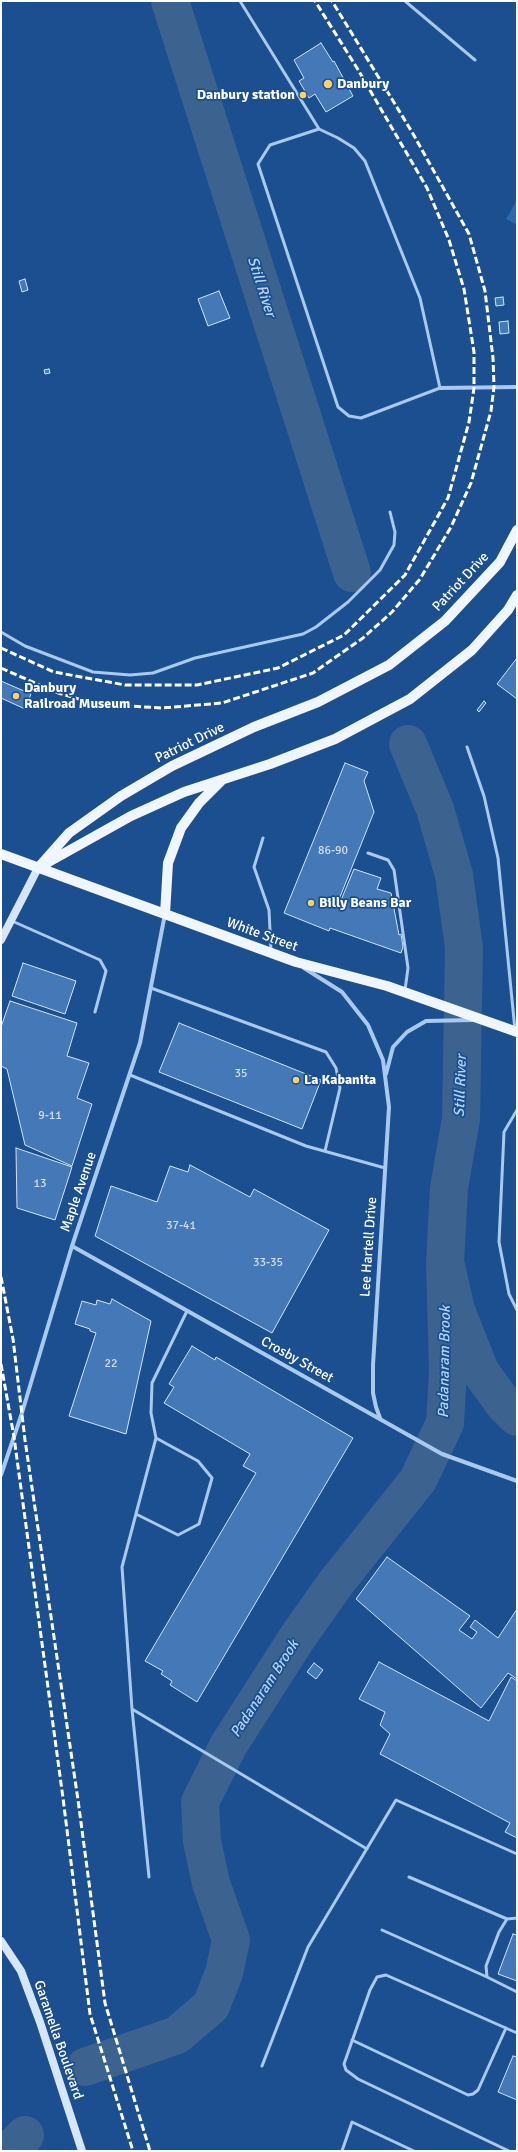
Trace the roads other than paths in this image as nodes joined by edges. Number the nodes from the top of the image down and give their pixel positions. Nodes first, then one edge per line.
1 (240, 1) edge
2 (404, 1) edge
3 (475, 60) dead end
4 (319, 129) junction
5 (517, 387) edge
6 (440, 388) junction
7 (390, 512) dead end
8 (517, 530) edge
9 (517, 595) edge
10 (1, 632) edge
11 (467, 747) dead end
12 (223, 779) junction
13 (264, 838) dead end
14 (368, 853) dead end
15 (1, 854) edge
16 (38, 868) junction
17 (165, 914) junction
18 (11, 921) junction
19 (1, 940) edge
20 (271, 953) junction
21 (296, 962) junction
22 (151, 988) junction
23 (404, 991) junction
24 (95, 1012) dead end
25 (485, 1019) junction
26 (516, 1032) edge
27 (130, 1075) junction
28 (385, 1077) junction
29 (517, 1110) edge
30 (325, 1151) junction
31 (385, 1168) junction
32 (72, 1246) junction
33 (517, 1310) edge
34 (188, 1311) junction
35 (380, 1418) junction
36 (156, 1438) junction
37 (1, 1475) edge
38 (517, 1481) edge
39 (136, 1514) junction
40 (132, 1709) junction
41 (367, 1849) junction
42 (517, 1854) edge
43 (149, 1877) dead end
44 (409, 1877) dead end
45 (517, 1918) edge
46 (507, 1919) junction
47 (382, 1930) dead end
48 (1, 1941) edge
49 (486, 1977) junction
50 (517, 1992) edge
51 (506, 2028) junction
52 (517, 2033) edge
53 (352, 2040) junction
54 (262, 2066) dead end
55 (82, 2151) edge
56 (342, 2151) edge
57 (414, 2151) edge
58 (509, 2151) edge

1 - 4 lane
2 - 3 lane
4 - 6 lane
4 - 6 lane
5 - 6 street
7 - 10 lane
8 - 16 main road, Patriot Drive
9 - 12 main road
11 - 26 lane
12 - 16 main road
12 - 17 main road
13 - 20 lane
14 - 23 lane
15 - 16 main road, White Street
16 - 17 main road, White Street
16 - 18 main road
17 - 20 main road, White Street
17 - 22 street, Maple Avenue
18 - 19 main road
18 - 24 lane
20 - 21 main road, White Street
21 - 23 main road, White Street
21 - 28 street, Lee Hartell Drive
22 - 27 street, Maple Avenue
22 - 30 lane
23 - 25 main road, White Street
25 - 26 main road, White Street
25 - 28 street, Lee Hartell Drive
27 - 30 lane
27 - 32 street, Maple Avenue
28 - 31 street, Lee Hartell Drive
29 - 33 lane
30 - 31 lane
31 - 35 street, Lee Hartell Drive
32 - 34 street, Crosby Street
32 - 37 street, Maple Avenue
34 - 35 street, Crosby Street
34 - 36 lane
35 - 38 street, Crosby Street
36 - 39 lane
36 - 39 lane
39 - 40 lane
40 - 41 lane
40 - 43 lane
41 - 42 lane
41 - 54 lane
44 - 46 lane
45 - 46 lane
46 - 49 lane
47 - 49 lane
48 - 55 main road, Garamella Boulevard
49 - 50 lane
51 - 52 lane
51 - 53 lane
51 - 53 lane
53 - 58 lane
56 - 57 lane

